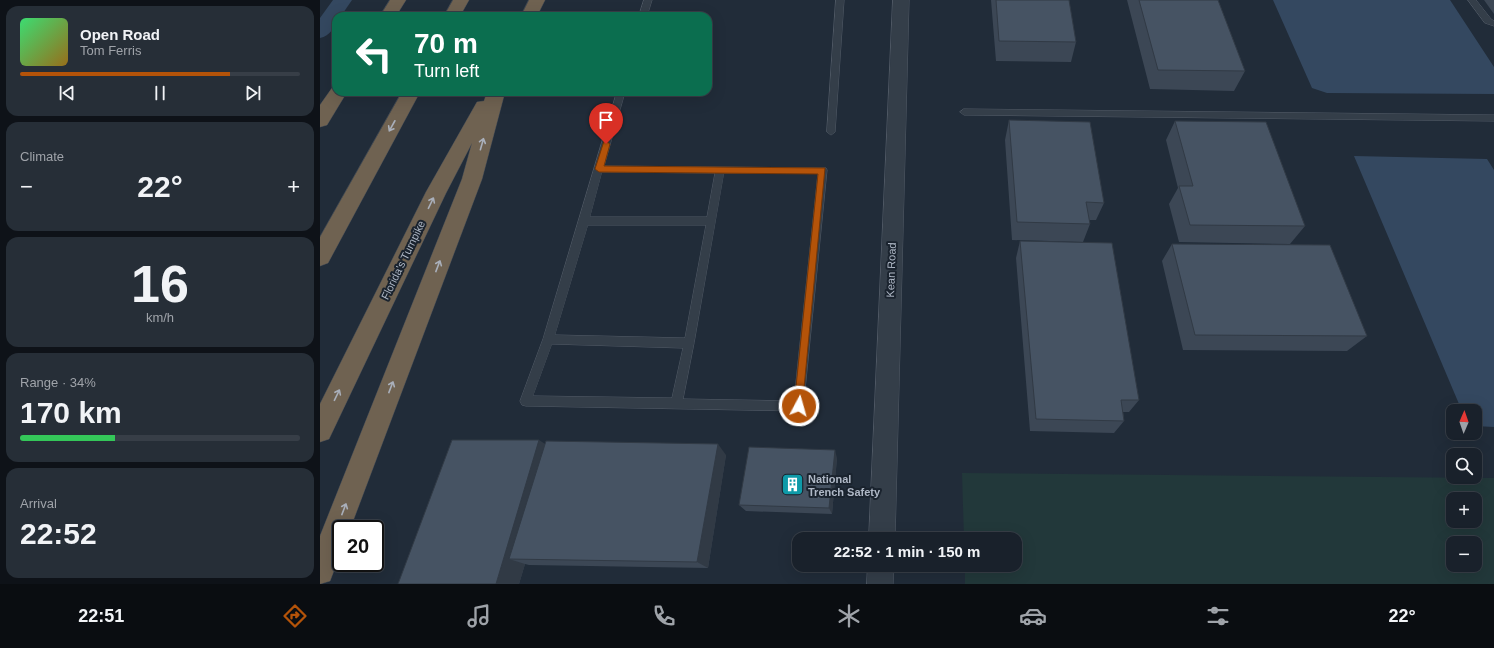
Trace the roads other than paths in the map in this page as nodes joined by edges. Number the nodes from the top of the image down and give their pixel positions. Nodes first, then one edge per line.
1 (398, 0) edge
2 (461, 0) edge
3 (537, 0) edge
4 (648, 0) edge
5 (840, 0) edge
6 (901, 0) edge
7 (1472, 0) edge
8 (390, 12) edge
9 (454, 12) edge
10 (531, 12) edge
11 (644, 12) edge
12 (1494, 24) edge
13 (335, 96) edge
14 (408, 96) edge
15 (490, 96) edge
16 (495, 96) edge
17 (620, 96) edge
18 (964, 112) dead end
19 (1494, 118) edge
20 (320, 120) edge
21 (831, 132) dead end
22 (599, 169) junction
23 (720, 170) junction
24 (584, 221) junction
25 (711, 221) junction
26 (320, 257) edge
27 (548, 339) junction
28 (689, 343) junction
29 (676, 404) junction
30 (320, 430) edge
31 (882, 532) edge
32 (320, 571) edge
33 (881, 572) edge
34 (880, 584) edge

1 - 8 highway
2 - 9 highway
3 - 10 highway
4 - 11 lane
5 - 21 lane
6 - 31 street, Kean Road
7 - 12 lane
13 - 20 highway
14 -> 26 highway
30 -> 15 highway, Florida's Turnpike
32 -> 16 highway
17 - 22 lane
18 - 19 lane
22 - 23 lane
22 - 24 lane
23 - 25 lane
23 - 29 lane
24 - 25 lane
24 - 27 lane
25 - 28 lane
27 - 28 lane
27 - 29 lane
28 - 29 lane
33 - 34 street

